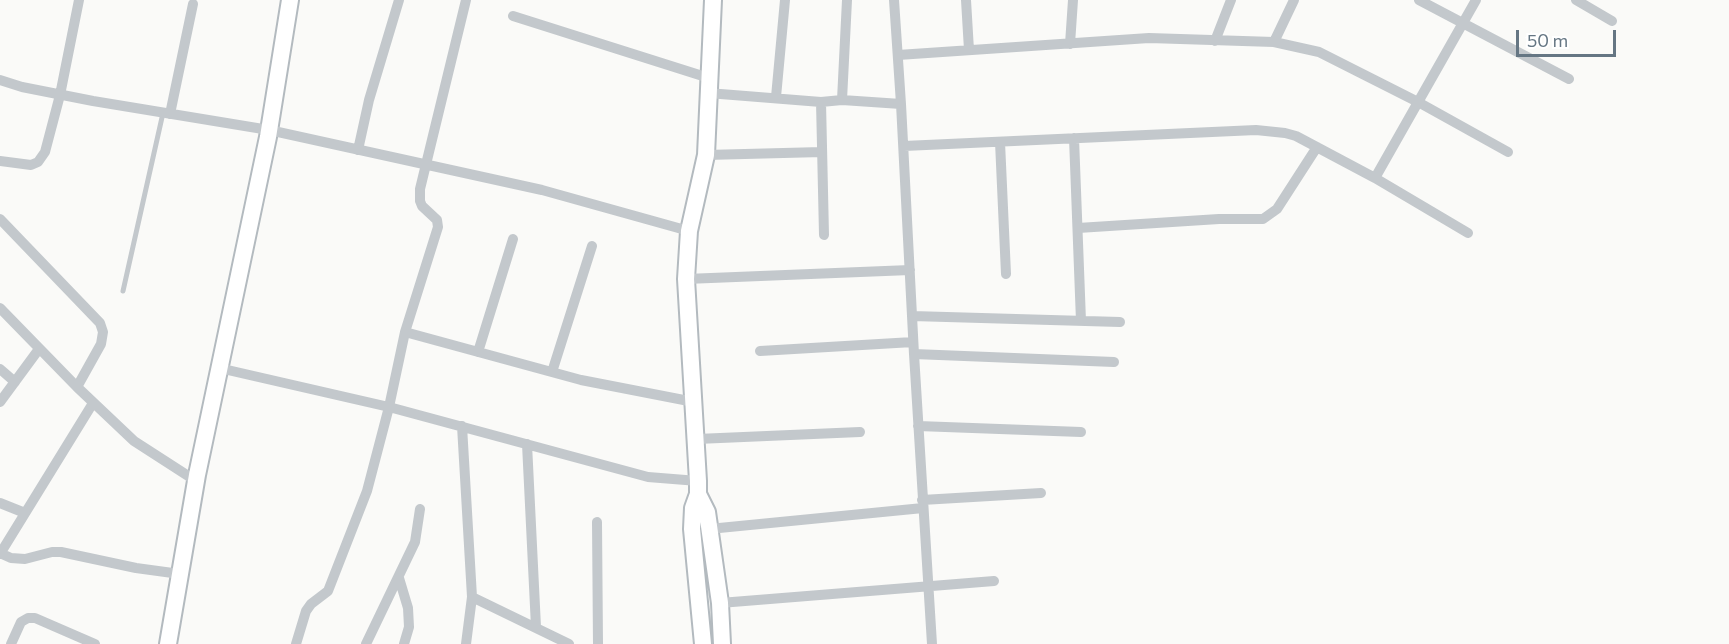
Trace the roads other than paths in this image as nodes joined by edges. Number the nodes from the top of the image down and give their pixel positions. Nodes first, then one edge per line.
1 (79, 0) edge
2 (290, 0) edge
3 (399, 0) edge
4 (466, 0) edge
5 (713, 0) edge
6 (785, 0) edge
7 (848, 0) edge
8 (894, 0) edge
9 (966, 0) edge
10 (1073, 0) edge
11 (1231, 0) edge
12 (1294, 0) edge
13 (1419, 0) edge
14 (1476, 0) edge
15 (1576, 0) edge
16 (192, 4) dead end
17 (513, 16) dead end
18 (1612, 21) dead end
19 (1463, 23) junction
20 (1215, 41) junction
21 (1274, 42) junction
22 (1071, 44) junction
23 (969, 50) junction
24 (898, 55) junction
25 (1569, 79) dead end
26 (0, 80) edge
27 (708, 86) junction
28 (60, 95) junction
29 (776, 97) junction
30 (842, 100) junction
31 (821, 102) junction
32 (1418, 102) junction
33 (902, 104) junction
34 (166, 113) junction
35 (269, 130) junction
36 (1074, 138) junction
37 (1000, 142) junction
38 (904, 146) junction
39 (1317, 147) junction
40 (358, 150) junction
41 (822, 152) junction
42 (1508, 153) dead end
43 (706, 155) junction
44 (0, 161) edge
45 (427, 165) junction
46 (1375, 178) junction
47 (0, 219) edge
48 (1078, 228) junction
49 (689, 231) junction
50 (1468, 233) dead end
51 (824, 235) dead end
52 (513, 239) dead end
53 (592, 246) dead end
54 (910, 270) junction
55 (1006, 274) dead end
56 (686, 279) junction
57 (123, 291) dead end
58 (0, 308) edge
59 (912, 316) junction
60 (1081, 321) junction
61 (1120, 322) dead end
62 (405, 332) junction
63 (913, 342) junction
64 (39, 349) junction
65 (760, 351) dead end
66 (478, 352) junction
67 (914, 354) junction
68 (1114, 362) dead end
69 (219, 368) junction
70 (0, 369) edge
71 (552, 372) junction
72 (15, 382) junction
73 (77, 387) junction
74 (0, 402) edge
75 (694, 402) junction
76 (93, 403) junction
77 (389, 407) junction
78 (462, 426) junction
79 (918, 426) junction
80 (860, 432) dead end
81 (1081, 432) dead end
82 (697, 439) junction
83 (527, 444) junction
84 (196, 481) junction
85 (698, 487) junction
86 (1041, 494) dead end
87 (0, 502) edge
88 (923, 504) junction
89 (420, 509) dead end
90 (25, 513) junction
91 (597, 522) dead end
92 (709, 529) junction
93 (0, 554) edge
94 (180, 574) junction
95 (399, 578) junction
96 (994, 581) dead end
97 (928, 585) junction
98 (472, 597) junction
99 (720, 603) junction
100 (536, 627) junction
101 (11, 644) edge
102 (95, 644) edge
103 (168, 644) edge
104 (296, 644) edge
105 (366, 644) edge
106 (404, 644) edge
107 (466, 644) edge
108 (569, 644) edge
109 (598, 644) edge
110 (703, 644) edge
111 (722, 644) edge
112 (932, 644) edge

1 - 28 street
2 - 35 street
3 - 40 street
4 - 45 street
5 - 27 street
6 - 29 street
7 - 30 street
8 - 24 street
9 - 23 street
10 - 22 street
11 - 20 street
12 - 21 street
13 - 19 street
14 - 19 street
15 - 18 street
16 - 34 street
17 - 27 street
19 - 25 street
19 - 32 street
20 - 21 street
20 - 22 street
21 - 32 street
22 - 23 street
23 - 24 street
24 - 33 street
26 - 28 street
27 - 29 street
27 - 43 street
28 - 34 street
28 - 44 street
29 - 31 street
30 - 31 street
30 - 33 street
31 - 41 street
32 - 42 street
32 - 46 street
33 - 38 street
34 - 35 street
34 - 57 lane
35 - 40 street
35 - 69 street
36 - 37 street
36 - 39 street
36 - 48 street
37 - 38 street
37 - 55 street
38 - 54 street
39 - 46 street
39 - 48 street
40 - 45 street
41 - 43 street
41 - 51 street
43 - 49 street
45 - 49 street
45 - 62 street
46 - 50 street
47 - 73 street
48 - 60 street
49 - 56 street
52 - 66 street
53 - 71 street
54 - 56 street
54 - 59 street
56 - 75 street
58 - 64 street
59 - 60 street
59 - 63 street
60 - 61 street
62 - 66 street
62 - 77 street
63 - 65 street
63 - 67 street
64 - 72 street
64 - 73 street
66 - 71 street
67 - 68 street
67 - 79 street
69 - 77 street
69 - 84 street
70 - 72 street
71 - 75 street
72 - 74 street
73 - 76 street
75 - 82 street
76 - 84 street
76 - 90 street
77 - 78 street
77 - 104 street
78 - 83 street
78 - 98 street
79 - 81 street
79 - 88 street
80 - 82 street
82 - 85 street
83 - 85 street
83 - 100 street
84 - 94 street
85 - 92 street
85 - 110 street
86 - 88 street
87 - 90 street
88 - 92 street
88 - 97 street
89 - 95 street
90 - 93 street
91 - 109 street
92 - 99 street
93 - 94 street
94 - 103 street
95 - 105 street
95 - 106 street
96 - 97 street
97 - 99 street
97 - 112 street
98 - 100 street
98 - 107 street
99 - 111 street
100 - 108 street
101 - 102 street

